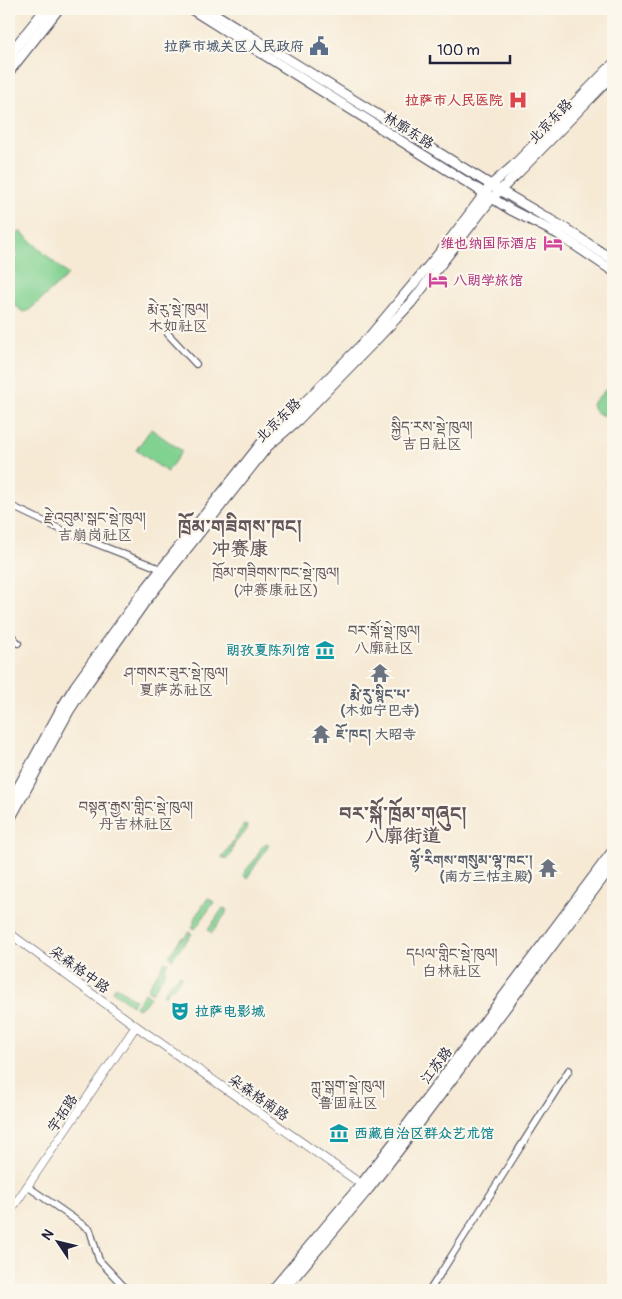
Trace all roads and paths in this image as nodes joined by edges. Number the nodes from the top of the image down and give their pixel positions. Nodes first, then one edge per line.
1 (46, 9) edge
2 (58, 9) edge
3 (191, 9) edge
4 (207, 9) edge
5 (9, 55) edge
6 (613, 64) edge
7 (9, 71) edge
8 (613, 75) edge
9 (491, 185) junction
10 (500, 190) junction
11 (488, 196) junction
12 (613, 260) edge
13 (613, 271) edge
14 (168, 334) dead end
15 (196, 364) dead end
16 (9, 505) edge
17 (161, 570) junction
18 (9, 633) edge
19 (18, 643) dead end
20 (9, 804) edge
21 (9, 821) edge
22 (613, 851) edge
23 (613, 864) edge
24 (9, 933) edge
25 (136, 1026) junction
26 (569, 1070) dead end
27 (27, 1186) junction
28 (365, 1186) junction
29 (9, 1213) edge
30 (127, 1290) edge
31 (273, 1290) edge
32 (283, 1290) edge
33 (430, 1290) edge

1 - 5 main road
2 - 7 main road
3 - 11 main road, 林廓东路
4 - 9 main road, 林廓东路
6 - 9 main road, 北京东路
8 - 10 main road, 北京东路
9 - 10 main road, 林廓东路
9 - 11 main road, 北京东路
10 - 11 main road, 北京东路
10 - 12 main road, 林廓东路
11 - 13 main road, 林廓东路
11 - 17 main road, 北京东路
11 - 21 main road, 北京东路
14 - 15 street
16 - 17 street
17 - 20 main road, 北京东路
18 - 19 street
22 - 28 main road, 江苏路
23 - 28 main road, 江苏路
24 - 25 street, 朵森格中路
25 - 27 street, 宇拓路
25 - 28 street, 朵森格南路
26 - 33 street
27 - 29 street, 宇拓路
27 - 30 street
28 - 31 main road, 江苏路
28 - 32 main road, 江苏路

